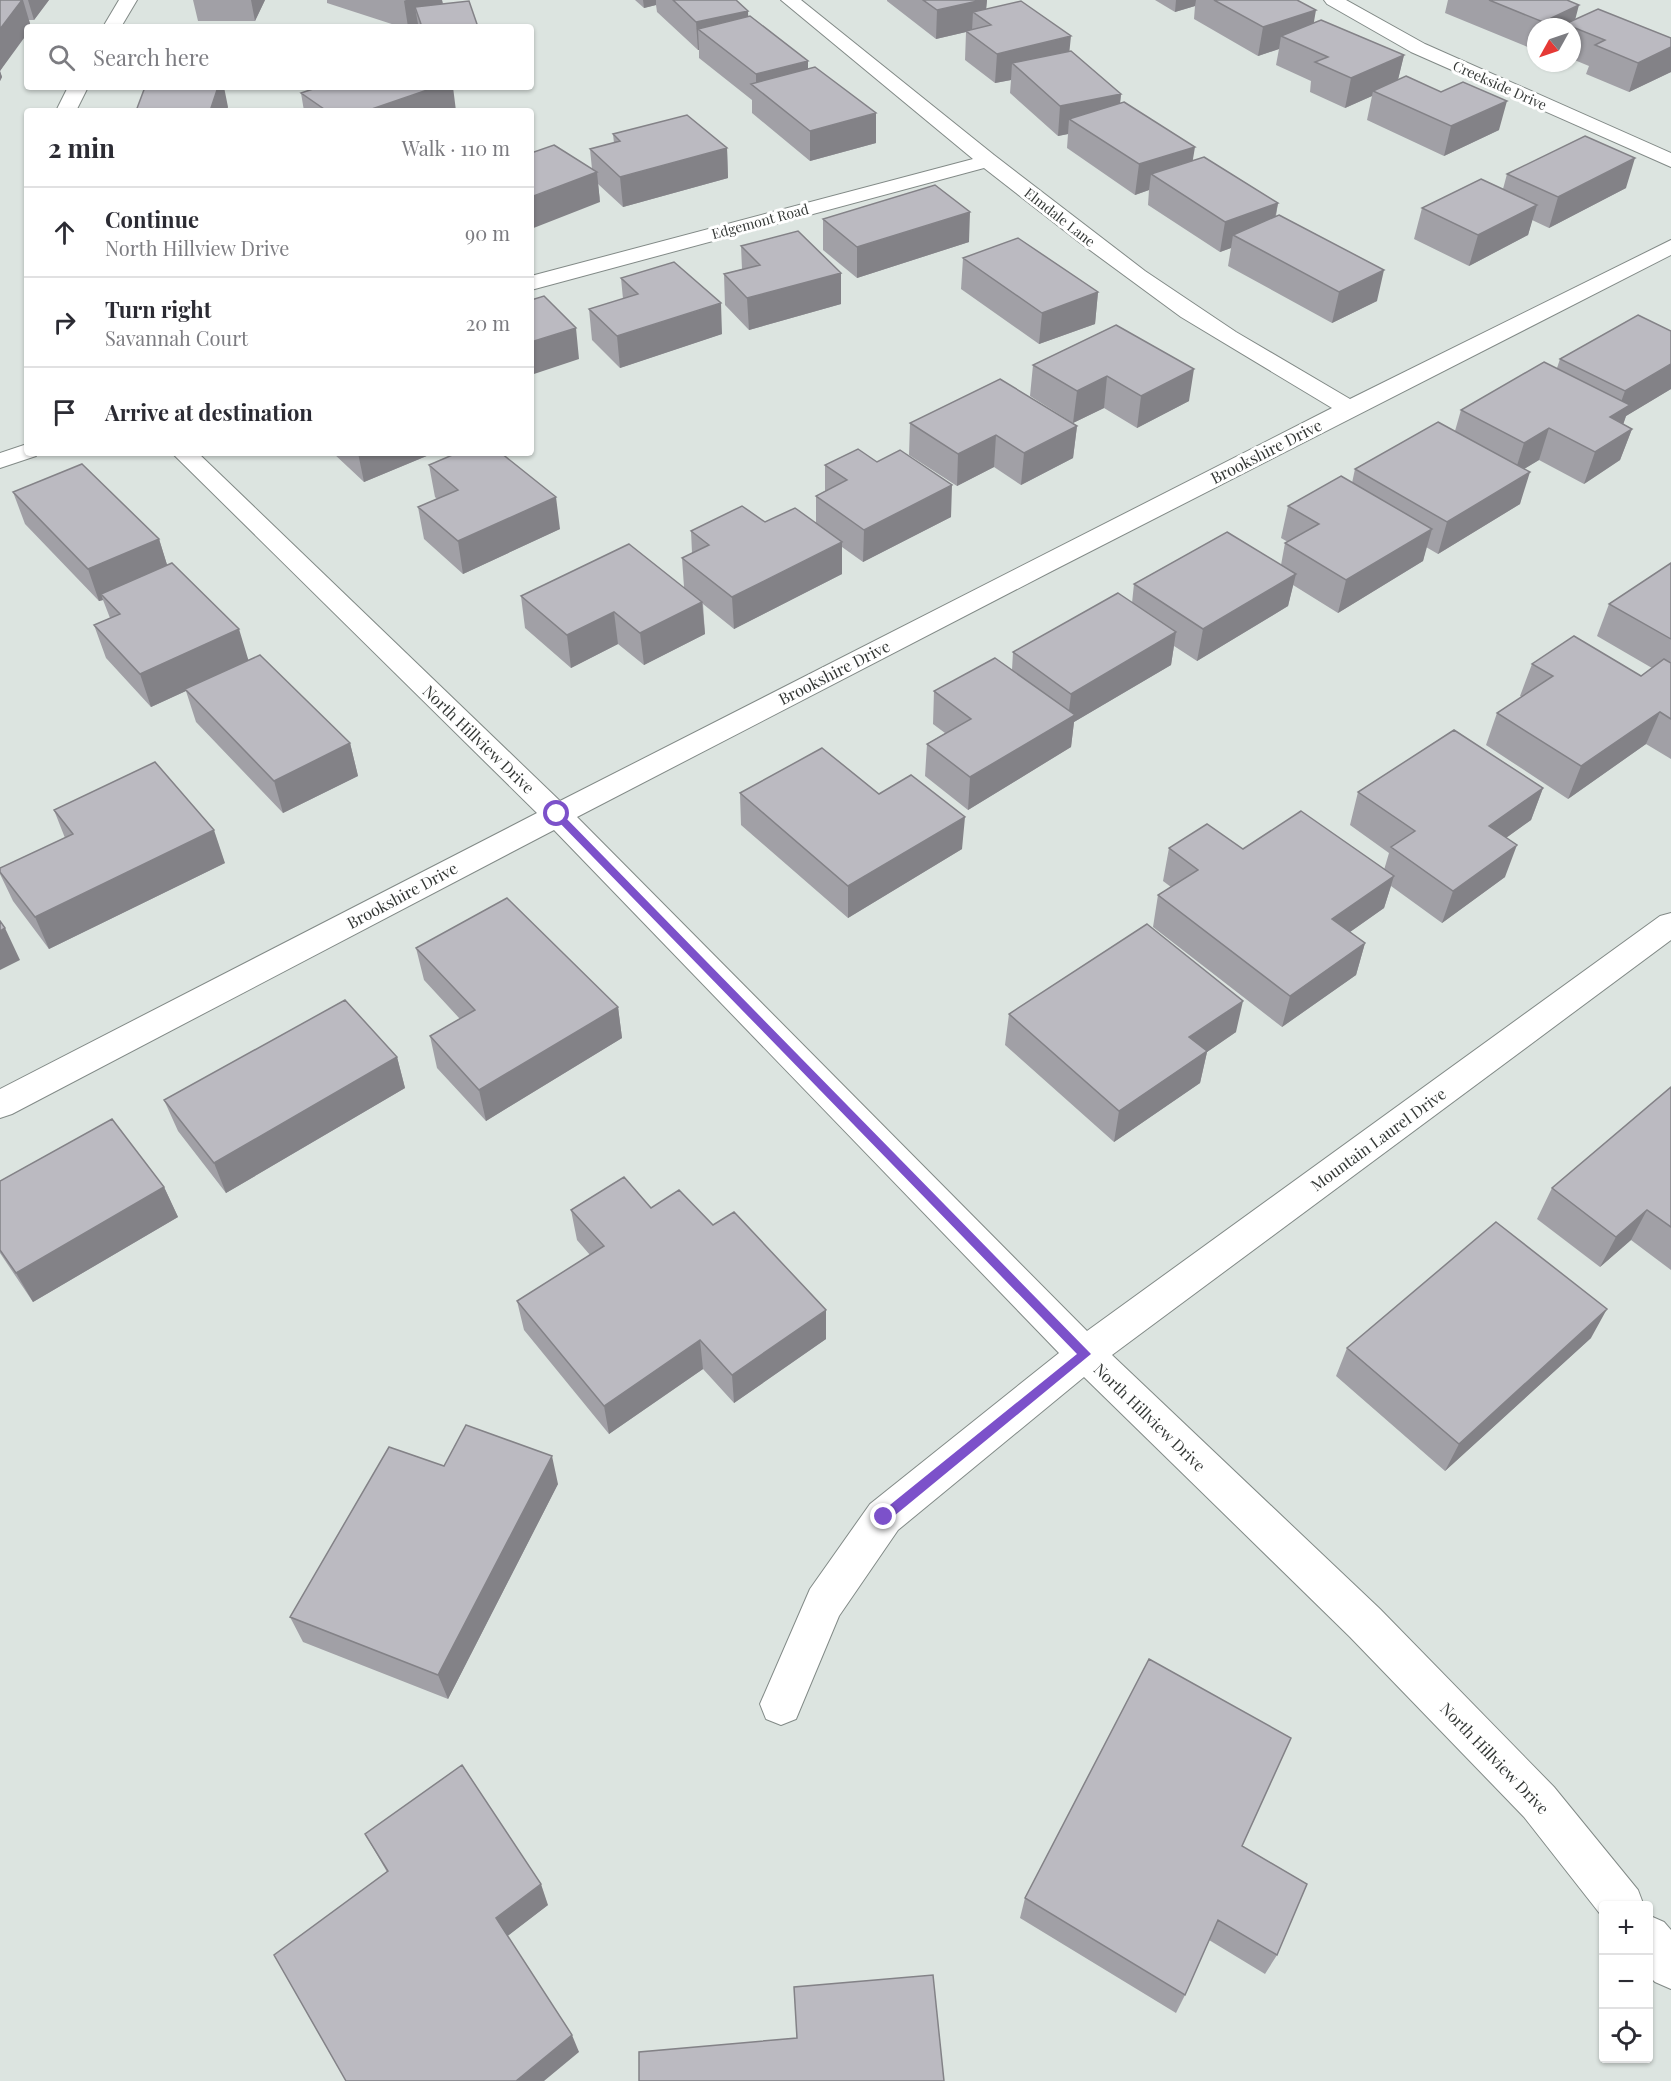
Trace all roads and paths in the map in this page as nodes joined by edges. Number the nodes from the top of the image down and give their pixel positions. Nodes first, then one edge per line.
1 (128, 0) edge
2 (790, 0) edge
3 (1333, 0) edge
4 (114, 24) edge
5 (76, 90) edge
6 (68, 108) edge
7 (988, 161) junction
8 (1671, 161) edge
9 (1671, 247) edge
10 (534, 282) edge
11 (1348, 408) junction
12 (24, 452) edge
13 (187, 456) edge
14 (0, 461) edge
15 (557, 814) junction
16 (1671, 924) edge
17 (0, 1105) edge
18 (1085, 1354) junction
19 (781, 1704) dead end
20 (1619, 1901) edge
21 (1653, 1944) edge
22 (1671, 1966) edge

1 - 4 street
2 - 7 street, Elmdale Lane
3 - 8 street, Creekside Drive
5 - 6 street
7 - 10 street, Edgemont Road
7 - 11 street, Elmdale Lane
9 - 11 street, Brookshire Drive
11 - 15 street, Brookshire Drive
12 - 14 street
13 - 15 street, North Hillview Drive
15 - 17 street, Brookshire Drive
15 - 18 street, North Hillview Drive
16 - 18 street, Mountain Laurel Drive
18 - 19 street, Mountain Laurel Drive
18 - 20 street, North Hillview Drive
21 - 22 street

